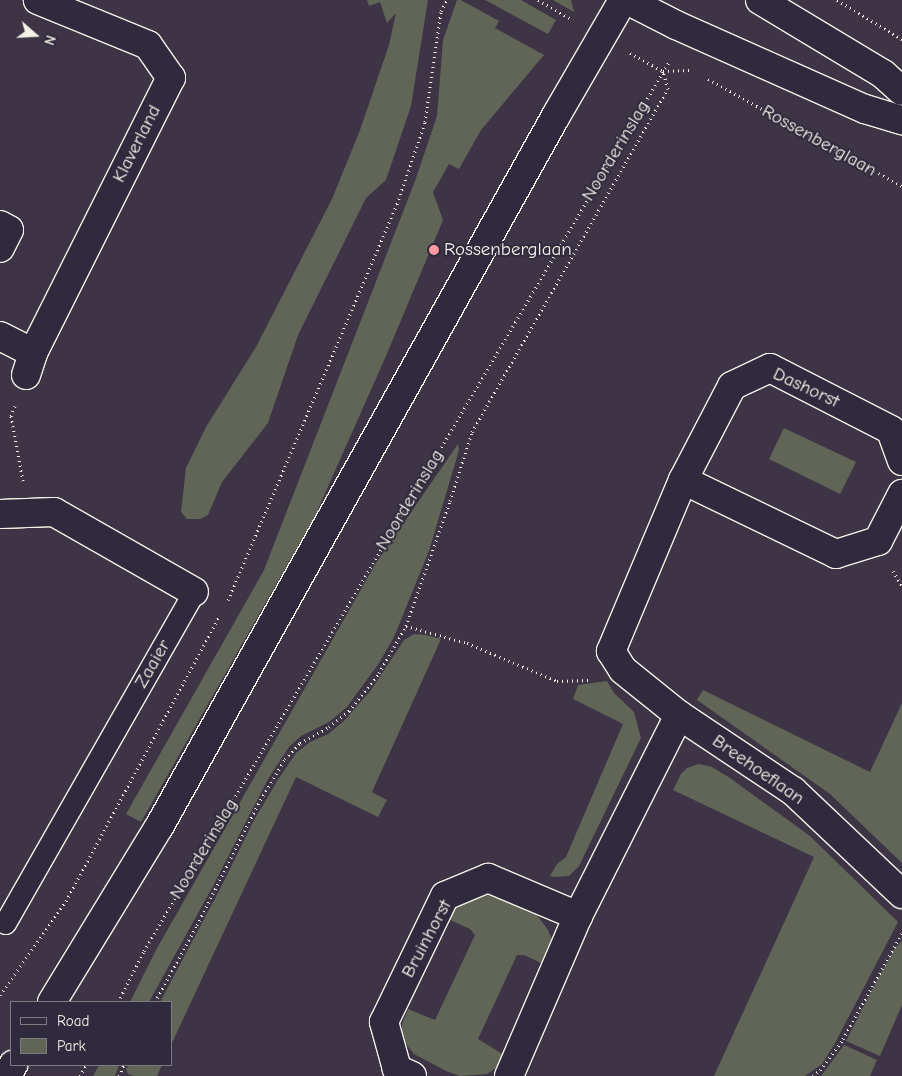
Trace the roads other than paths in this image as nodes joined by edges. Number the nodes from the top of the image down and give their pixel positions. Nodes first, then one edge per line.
1 (38, 0) edge
2 (625, 0) edge
3 (760, 0) edge
4 (902, 91) edge
5 (902, 120) edge
6 (0, 225) edge
7 (0, 248) edge
8 (0, 336) edge
9 (902, 459) edge
10 (683, 480) junction
11 (902, 494) edge
12 (0, 514) edge
13 (194, 592) joint
14 (617, 660) joint
15 (679, 716) junction
16 (902, 894) edge
17 (578, 916) junction
18 (5, 923) dead end
19 (53, 1001) edge
20 (412, 1076) edge
21 (509, 1076) edge

1 - 8 street, Klaverland
2 - 5 street
2 - 19 street
3 - 4 street
6 - 7 street
9 - 10 street, Dashorst
10 - 11 street
10 - 14 street, Dashorst
12 - 13 street, Zaaier
13 - 18 lane, Zaaier
14 - 15 street, Breehoeflaan
15 - 16 street, Breehoeflaan
15 - 17 street
17 - 20 street, Bruinhorst
17 - 21 street

